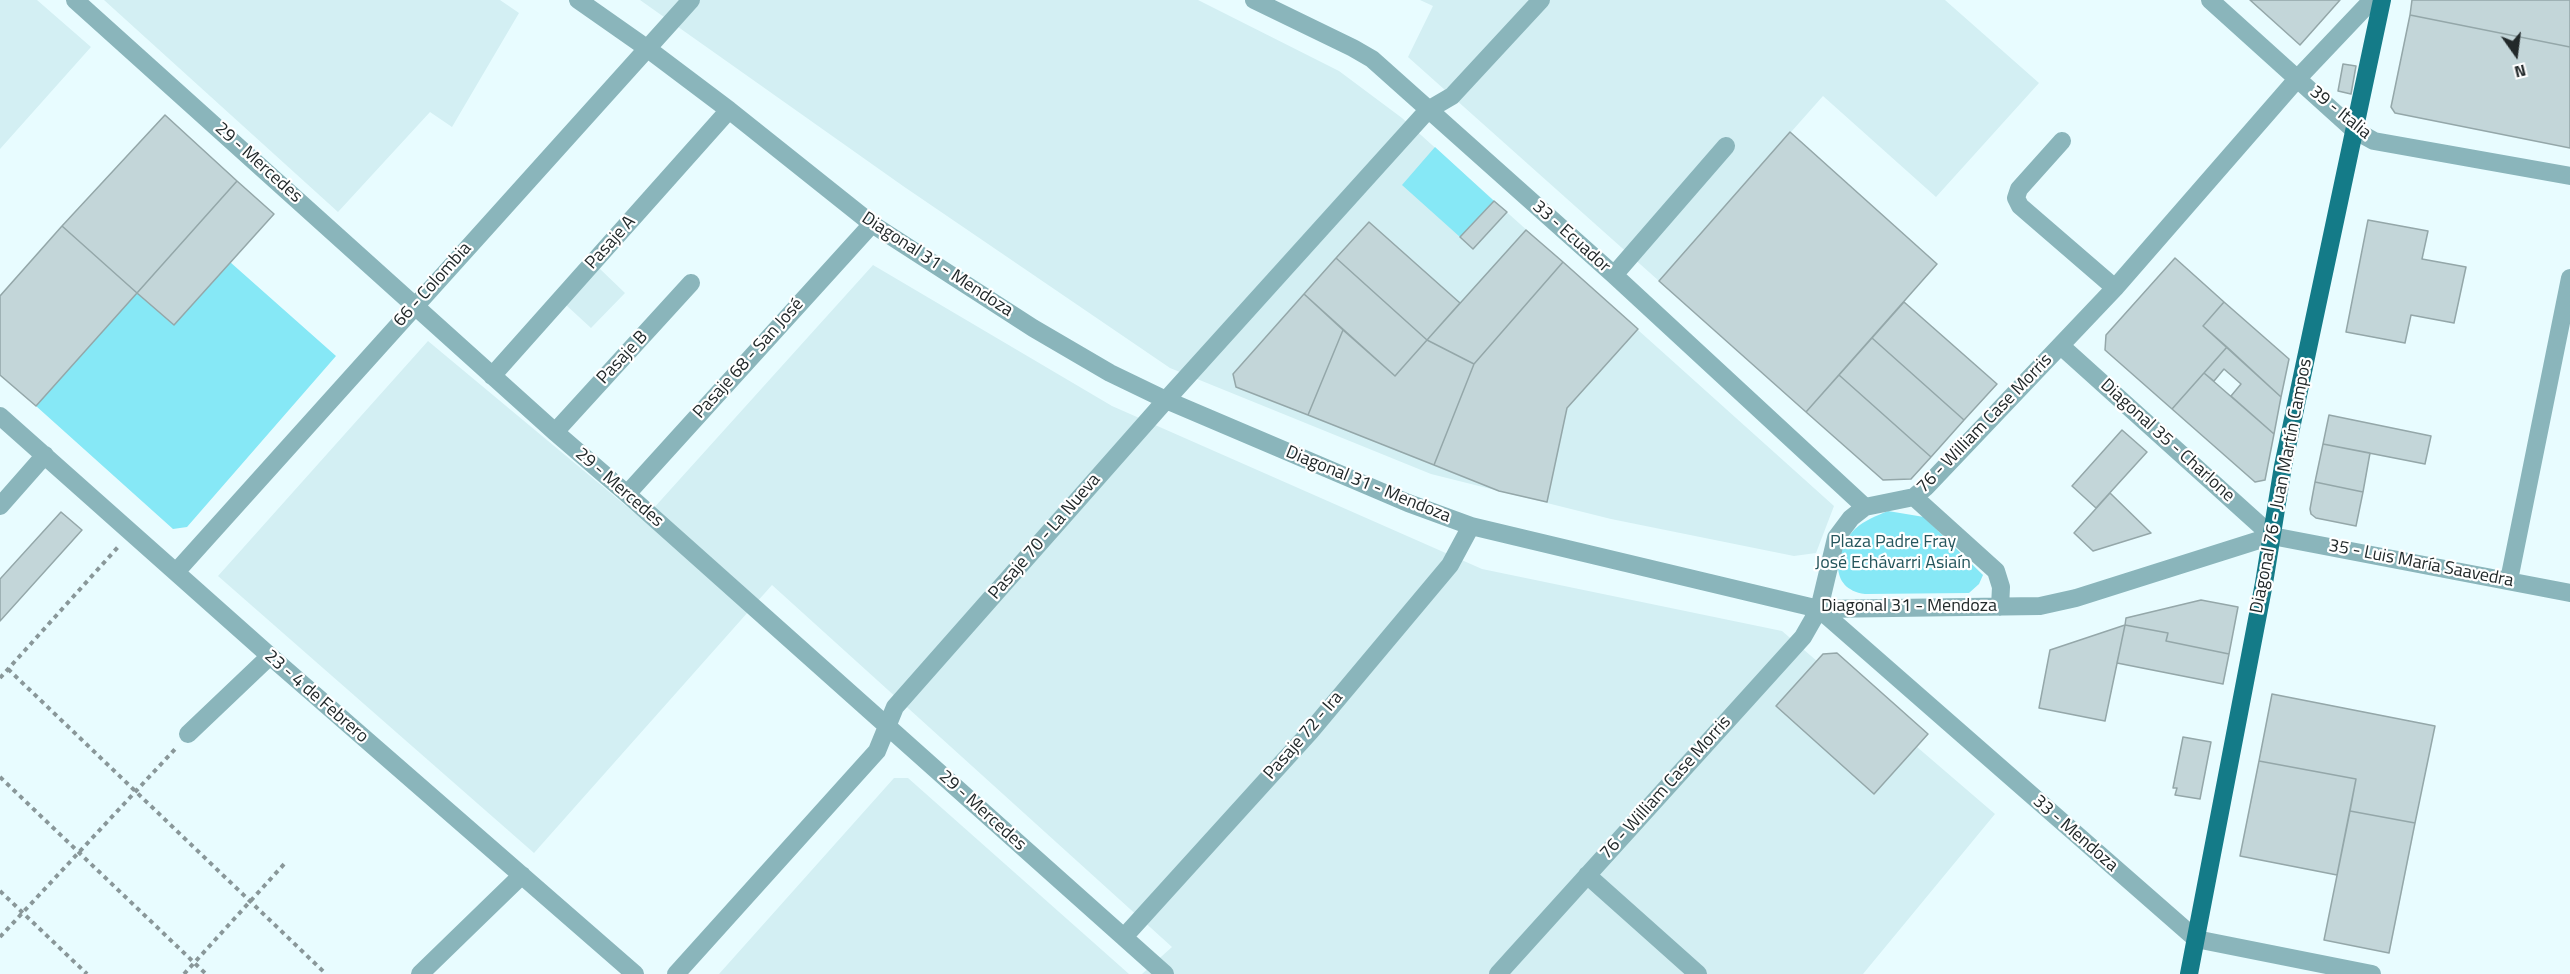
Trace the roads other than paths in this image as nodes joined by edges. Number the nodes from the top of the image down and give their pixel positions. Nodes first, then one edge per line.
1 (75, 0) edge
2 (578, 0) edge
3 (690, 0) edge
4 (1254, 0) edge
5 (1541, 0) edge
6 (2210, 0) edge
7 (2372, 0) edge
8 (2382, 0) edge
9 (648, 49) junction
10 (2298, 78) junction
11 (729, 110) junction
12 (1428, 110) junction
13 (2354, 130) junction
14 (2062, 141) dead end
15 (1726, 146) dead end
16 (2570, 177) edge
17 (872, 224) junction
18 (1614, 275) junction
19 (2570, 278) edge
20 (691, 283) dead end
21 (2115, 288) junction
22 (415, 304) junction
23 (2061, 346) junction
24 (492, 376) junction
25 (1166, 400) junction
26 (0, 416) edge
27 (555, 432) junction
28 (45, 455) junction
29 (627, 494) junction
30 (1914, 496) junction
31 (0, 506) edge
32 (1864, 507) junction
33 (1471, 526) junction
34 (2272, 536) junction
35 (176, 572) junction
36 (2508, 580) junction
37 (2570, 593) edge
38 (2000, 608) junction
39 (1819, 609) junction
40 (270, 656) junction
41 (887, 727) junction
42 (188, 734) road end
43 (522, 875) junction
44 (1587, 875) junction
45 (1124, 937) junction
46 (2196, 939) junction
47 (420, 974) edge
48 (635, 974) edge
49 (676, 974) edge
50 (1165, 974) edge
51 (1498, 974) edge
52 (1698, 974) edge
53 (2188, 974) edge
54 (2372, 974) edge

1 - 22 street, 29 - Mercedes
2 - 9 street, Diagonal 31 - Mendoza
3 - 9 street, 66 - Colombia
4 - 12 street, 33 - Ecuador
5 - 12 street, Pasaje 70 - La Nueva
6 - 10 street, 39 - Italia
7 - 10 street, 76 - William Case Morris
8 - 13 main road, Diagonal 76 - Juan Martín Campos
9 - 11 street, Diagonal 31 - Mendoza
9 - 22 street, 66 - Colombia
10 - 13 street, 39 - Italia
10 - 21 street, 76 - William Case Morris
11 - 17 street, Diagonal 31 - Mendoza
11 - 24 street, Pasaje A
12 - 18 street, 33 - Ecuador
12 - 25 street, Pasaje 70 - La Nueva
13 - 16 street, 39 - Italia
13 - 34 main road, Diagonal 76 - Juan Martín Campos
14 - 21 street
15 - 18 street
17 - 25 street, Diagonal 31 - Mendoza
17 - 29 street, Pasaje 68 - San José
18 - 32 street, 33 - Ecuador
19 - 36 street
20 - 27 street, Pasaje B
21 - 23 street, 76 - William Case Morris
22 - 24 street, 29 - Mercedes
22 - 35 street, 66 - Colombia
23 - 30 street, 76 - William Case Morris
23 - 34 street, Diagonal 35 - Charlone
24 - 27 street, 29 - Mercedes
25 - 33 street, Diagonal 31 - Mendoza
25 - 41 street, Pasaje 70 - La Nueva
26 - 28 street, 23 - 4 de Febrero
27 - 29 street, 29 - Mercedes
28 - 31 street
28 - 35 street, 23 - 4 de Febrero
29 - 41 street, 29 - Mercedes
30 - 32 street, 76 - William Case Morris
30 - 38 street
32 - 39 street, 76 - William Case Morris
33 - 39 street, Diagonal 31 - Mendoza
33 - 45 street, Pasaje 72 - Ira
34 - 36 street, 35 - Luis María Saavedra
34 - 38 street, Diagonal 31 - Mendoza
34 - 46 main road, Diagonal 76 - Juan Martín Campos
35 - 40 street, 23 - 4 de Febrero
36 - 37 street, 35 - Luis María Saavedra
38 - 39 street, Diagonal 31 - Mendoza
39 - 44 street, 76 - William Case Morris
39 - 46 street, 33 - Mendoza
40 - 42 street
40 - 43 street, 23 - 4 de Febrero
41 - 45 street, 29 - Mercedes
41 - 49 street, Pasaje 70 - La Nueva
43 - 47 street
43 - 48 street, 23 - 4 de Febrero
44 - 51 street, 76 - William Case Morris
44 - 52 street
45 - 50 street, 29 - Mercedes
46 - 53 main road, Diagonal 76 - Juan Martín Campos
46 - 54 street, 33 - Mendoza

